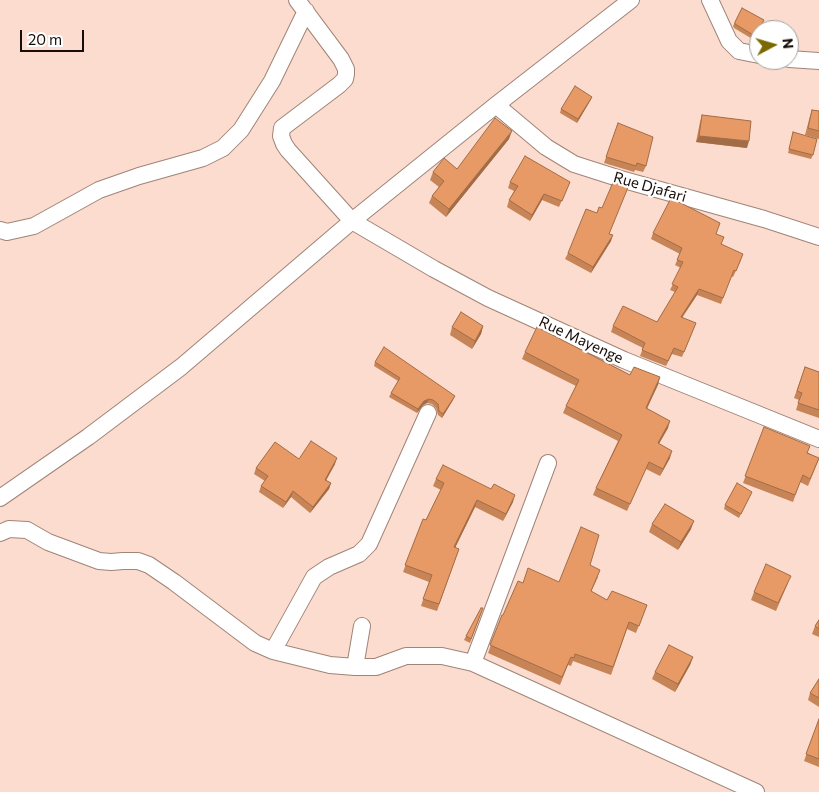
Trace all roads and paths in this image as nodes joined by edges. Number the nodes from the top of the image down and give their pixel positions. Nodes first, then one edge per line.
1 (631, 0) edge
2 (710, 0) edge
3 (301, 6) edge
4 (749, 52) edge
5 (799, 60) edge
6 (819, 61) edge
7 (496, 105) junction
8 (352, 221) junction
9 (0, 230) edge
10 (819, 237) edge
11 (428, 413) dead end
12 (819, 439) edge
13 (548, 463) dead end
14 (0, 498) edge
15 (0, 533) edge
16 (362, 626) dead end
17 (274, 651) junction
18 (473, 663) junction
19 (355, 667) junction
20 (756, 792) edge

1 - 7 street
2 - 4 street
3 - 8 street, Rue Mayenge
3 - 9 street
5 - 6 street
7 - 8 street
7 - 10 street, Rue Djafari
8 - 12 street, Rue Mayenge
8 - 14 street
11 - 17 street
13 - 18 street
15 - 17 street
16 - 19 street
17 - 19 street
18 - 19 street
18 - 20 street

